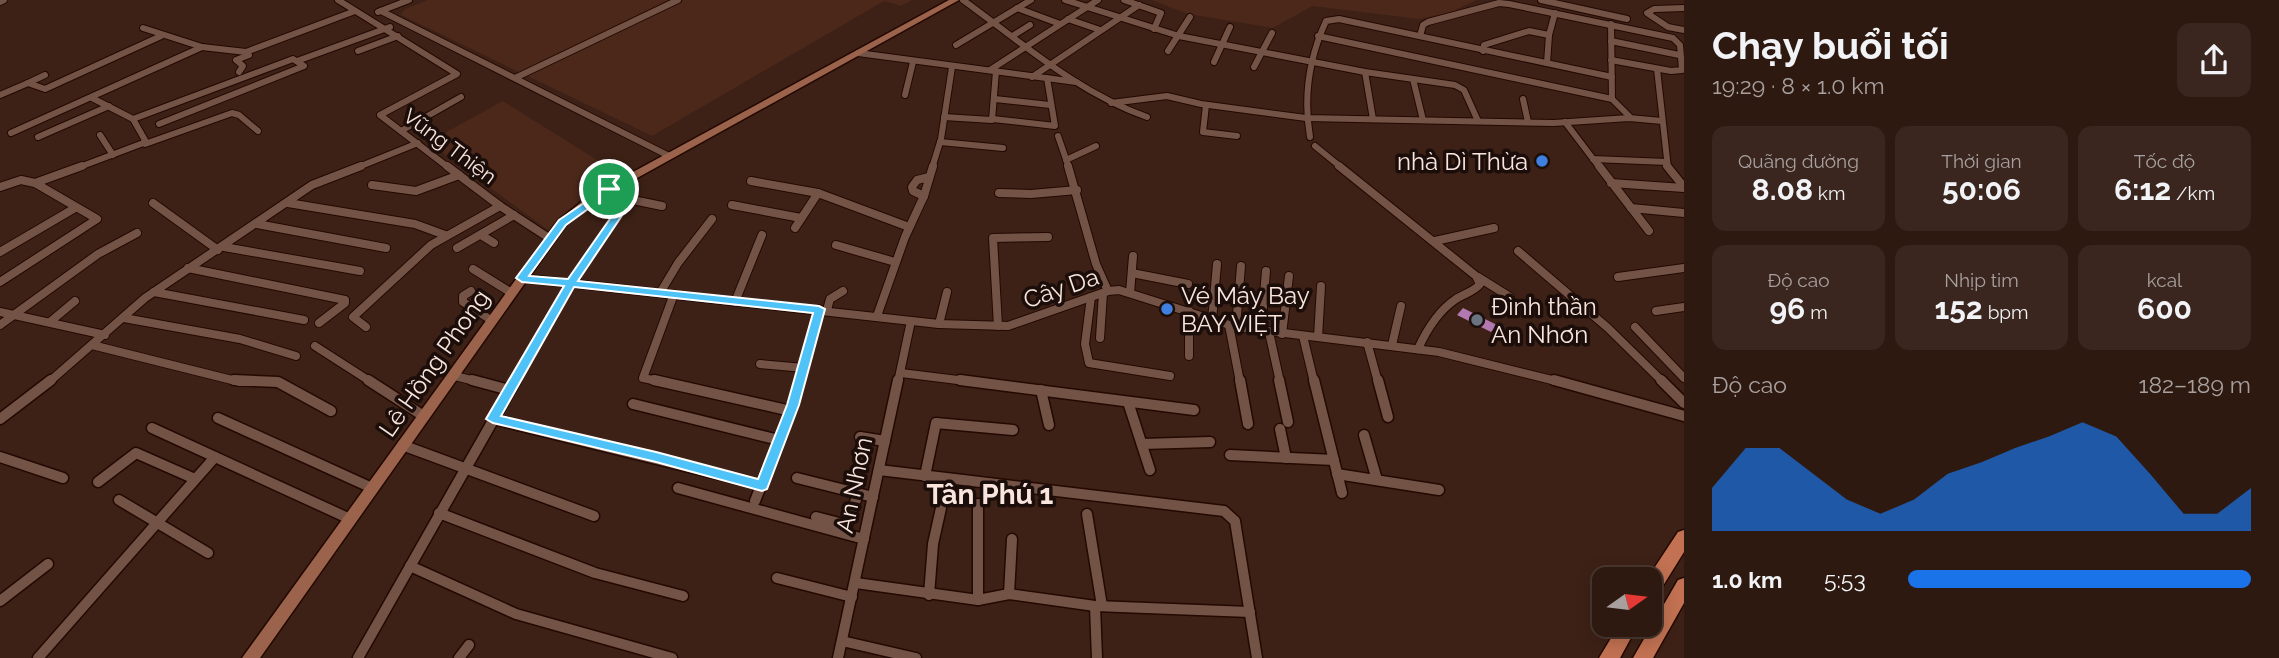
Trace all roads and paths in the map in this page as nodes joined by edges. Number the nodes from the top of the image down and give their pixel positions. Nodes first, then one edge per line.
1 (338, 0) edge
2 (409, 0) edge
3 (678, 0) edge
4 (955, 0) edge
5 (963, 0) edge
6 (1031, 0) edge
7 (1065, 0) edge
8 (1098, 0) edge
9 (1124, 0) edge
10 (1531, 0) edge
11 (1541, 0) edge
12 (1139, 5) junction
13 (1086, 7) junction
14 (1527, 7) junction
15 (1017, 8) junction
16 (1684, 8) edge
17 (355, 11) junction
18 (382, 11) junction
19 (1555, 13) junction
20 (365, 16) junction
21 (1190, 17) dead end
22 (1119, 18) junction
23 (1068, 19) junction
24 (1627, 19) dead end
25 (995, 21) junction
26 (401, 23) junction
27 (1030, 24) dead end
28 (1060, 24) junction
29 (1611, 24) junction
30 (1230, 27) dead end
31 (143, 28) dead end
32 (387, 28) junction
33 (1154, 29) junction
34 (1100, 30) junction
35 (1684, 30) edge
36 (1272, 33) dead end
37 (1014, 35) junction
38 (1549, 35) junction
39 (161, 36) junction
40 (398, 36) junction
41 (1179, 36) junction
42 (1318, 36) junction
43 (1420, 36) junction
44 (1611, 41) junction
45 (1223, 44) junction
46 (956, 45) dead end
47 (1028, 45) junction
48 (202, 47) junction
49 (256, 50) junction
50 (358, 51) dead end
51 (1168, 51) dead end
52 (1483, 51) junction
53 (1260, 52) junction
54 (858, 53) junction
55 (1679, 55) junction
56 (1611, 60) junction
57 (297, 61) junction
58 (913, 61) junction
59 (1311, 61) junction
60 (1052, 62) junction
61 (1214, 62) dead end
62 (1547, 63) junction
63 (952, 66) junction
64 (1254, 67) dead end
65 (1657, 69) junction
66 (993, 70) junction
67 (239, 72) dead end
68 (1365, 72) junction
69 (45, 75) dead end
70 (1032, 77) junction
71 (1612, 77) junction
72 (515, 78) junction
73 (1047, 78) junction
74 (1413, 79) junction
75 (1076, 82) junction
76 (28, 83) junction
77 (0, 95) edge
78 (905, 96) dead end
79 (461, 97) dead end
80 (92, 98) junction
81 (995, 99) junction
82 (1523, 99) dead end
83 (1612, 99) junction
84 (1111, 103) junction
85 (1050, 105) junction
86 (1206, 105) junction
87 (109, 106) junction
88 (944, 117) junction
89 (1147, 117) dead end
90 (1306, 118) junction
91 (1631, 118) junction
92 (133, 119) junction
93 (993, 119) junction
94 (1373, 119) junction
95 (1423, 120) junction
96 (1478, 121) junction
97 (1662, 121) junction
98 (1528, 122) junction
99 (1565, 122) junction
100 (159, 124) dead end
101 (258, 131) dead end
102 (401, 131) junction
103 (12, 133) dead end
104 (100, 135) dead end
105 (1058, 136) dead end
106 (1237, 136) dead end
107 (1310, 136) dead end
108 (38, 137) dead end
109 (940, 142) junction
110 (145, 144) junction
111 (418, 144) junction
112 (1096, 146) dead end
113 (1315, 146) dead end
114 (1003, 148) dead end
115 (113, 155) junction
116 (668, 156) junction
117 (1593, 159) junction
118 (1066, 160) junction
119 (1667, 162) junction
120 (459, 175) junction
121 (929, 177) junction
122 (751, 181) dead end
123 (35, 183) junction
124 (1611, 183) junction
125 (372, 185) dead end
126 (0, 187) edge
127 (1684, 187) edge
128 (609, 189) junction
129 (1077, 190) junction
130 (999, 192) dead end
131 (818, 193) junction
132 (924, 196) junction
133 (628, 199) junction
134 (153, 203) dead end
135 (288, 203) junction
136 (732, 205) dead end
137 (500, 206) junction
138 (662, 206) dead end
139 (75, 208) junction
140 (1631, 208) junction
141 (1684, 213) edge
142 (514, 215) junction
143 (801, 218) junction
144 (712, 219) dead end
145 (257, 224) junction
146 (909, 227) junction
147 (795, 228) dead end
148 (1494, 228) dead end
149 (1649, 231) dead end
150 (137, 233) dead end
151 (481, 235) junction
152 (762, 235) dead end
153 (445, 236) junction
154 (1048, 237) dead end
155 (549, 238) junction
156 (1435, 241) junction
157 (494, 243) dead end
158 (836, 245) dead end
159 (221, 248) junction
160 (386, 248) dead end
161 (457, 248) dead end
162 (1518, 251) dead end
163 (0, 252) edge
164 (1133, 256) dead end
165 (895, 262) junction
166 (1217, 264) dead end
167 (1241, 266) dead end
168 (188, 268) junction
169 (1684, 268) edge
170 (473, 269) dead end
171 (360, 271) dead end
172 (1266, 271) dead end
173 (1132, 273) junction
174 (1289, 276) dead end
175 (1476, 276) junction
176 (1618, 277) dead end
177 (522, 278) junction
178 (0, 282) edge
179 (571, 283) junction
180 (1188, 284) dead end
181 (1321, 286) dead end
182 (471, 291) dead end
183 (843, 291) dead end
184 (154, 292) junction
185 (510, 292) junction
186 (947, 292) dead end
187 (1106, 292) junction
188 (660, 293) junction
189 (1130, 293) junction
190 (674, 294) junction
191 (1091, 297) junction
192 (1510, 297) dead end
193 (75, 301) dead end
194 (735, 302) junction
195 (1401, 306) dead end
196 (1684, 307) edge
197 (823, 310) junction
198 (1656, 311) dead end
199 (0, 312) edge
200 (1189, 312) junction
201 (15, 315) junction
202 (877, 316) junction
203 (124, 318) junction
204 (304, 320) dead end
205 (491, 320) junction
206 (1212, 320) junction
207 (911, 321) junction
208 (50, 322) junction
209 (319, 323) dead end
210 (939, 324) junction
211 (0, 326) edge
212 (998, 326) junction
213 (1233, 326) junction
214 (366, 327) dead end
215 (1635, 327) dead end
216 (1265, 332) junction
217 (1282, 334) junction
218 (105, 335) junction
219 (1303, 336) junction
220 (1318, 337) junction
221 (1100, 338) dead end
222 (1367, 342) junction
223 (92, 345) junction
224 (1392, 345) junction
225 (315, 346) dead end
226 (1418, 349) junction
227 (296, 356) dead end
228 (1189, 356) dead end
229 (760, 364) dead end
230 (804, 368) junction
231 (901, 373) junction
232 (451, 375) junction
233 (1170, 376) dead end
234 (1684, 378) edge
235 (509, 390) junction
236 (1041, 390) junction
237 (1128, 401) junction
238 (1684, 403) edge
239 (633, 404) dead end
240 (1194, 410) dead end
241 (331, 411) dead end
242 (791, 411) junction
243 (422, 415) junction
244 (1684, 416) edge
245 (1388, 417) dead end
246 (218, 418) dead end
247 (0, 419) edge
248 (493, 419) junction
249 (1248, 424) dead end
250 (1049, 425) dead end
251 (152, 428) dead end
252 (1013, 430) dead end
253 (1364, 435) dead end
254 (860, 437) dead end
255 (779, 440) junction
256 (885, 441) junction
257 (1210, 442) dead end
258 (1142, 444) junction
259 (402, 445) junction
260 (1230, 455) dead end
261 (0, 457) edge
262 (215, 457) junction
263 (1286, 458) junction
264 (1334, 460) junction
265 (465, 466) junction
266 (879, 470) junction
267 (1150, 470) dead end
268 (1337, 474) junction
269 (925, 476) junction
270 (63, 478) dead end
271 (797, 478) dead end
272 (195, 479) junction
273 (1377, 480) junction
274 (98, 482) dead end
275 (762, 485) junction
276 (372, 488) junction
277 (678, 488) dead end
278 (1439, 490) dead end
279 (1342, 493) dead end
280 (858, 494) junction
281 (873, 497) junction
282 (119, 500) dead end
283 (755, 501) dead end
284 (978, 505) dead end
285 (941, 508) dead end
286 (439, 513) junction
287 (1087, 514) dead end
288 (594, 516) dead end
289 (816, 517) dead end
290 (350, 519) junction
291 (158, 522) junction
292 (1684, 537) edge
293 (864, 539) junction
294 (1012, 539) dead end
295 (208, 553) dead end
296 (48, 564) dead end
297 (410, 566) junction
298 (1662, 572) edge
299 (777, 578) dead end
300 (856, 583) junction
301 (1684, 586) edge
302 (1009, 594) junction
303 (929, 595) junction
304 (683, 596) dead end
305 (852, 597) junction
306 (978, 600) junction
307 (0, 601) edge
308 (1099, 606) junction
309 (1250, 612) junction
310 (1622, 637) edge
311 (842, 641) junction
312 (469, 645) dead end
313 (38, 658) edge
314 (250, 658) edge
315 (358, 658) edge
316 (459, 658) edge
317 (672, 658) edge
318 (838, 658) edge
319 (916, 658) edge
320 (1097, 658) edge
321 (1257, 658) edge
322 (1609, 658) edge
323 (1643, 658) edge

1 - 17 street, Vũng Thiện
2 - 18 street
3 - 72 street
4 - 54 main road, Lê Hồng Phong
5 - 25 street
6 - 15 street
7 - 13 street
8 - 13 street
9 - 12 street
10 - 14 street
11 - 24 street
12 - 22 street
12 - 33 street
13 - 22 street
13 - 23 street
14 - 19 street
14 - 43 street
15 - 25 street
15 - 28 street
16 - 35 street
17 - 20 street, Vũng Thiện
17 - 49 street
18 - 20 street
18 - 26 street
19 - 29 street
19 - 38 street
20 - 32 street, Vũng Thiện
21 - 41 street
22 - 33 street
22 - 34 street
23 - 28 street
23 - 34 street
25 - 37 street
25 - 46 street
26 - 32 street
26 - 72 street
27 - 37 street
28 - 47 street
29 - 44 street
29 - 55 street
30 - 45 street
31 - 39 street
32 - 40 street, Vũng Thiện
32 - 57 street
33 - 41 street
34 - 60 street
36 - 53 street
37 - 47 street
38 - 52 street
38 - 62 street
39 - 48 street
39 - 76 street
40 - 50 street
40 - 102 street, Vũng Thiện
41 - 45 street
41 - 51 street
42 - 43 street
42 - 59 street
42 - 83 street
43 - 52 street
44 - 55 street
44 - 56 street
45 - 53 street
45 - 61 street
47 - 60 street
47 - 66 street
48 - 49 street
48 - 80 street
49 - 67 street
52 - 62 street
53 - 59 street
53 - 64 street
54 - 58 street
54 - 116 main road, Lê Hồng Phong
55 - 65 street
56 - 65 street
56 - 71 street
57 - 92 street
57 - 100 street
58 - 63 street
58 - 78 street
59 - 68 street
59 - 90 street
60 - 70 street
60 - 75 street
62 - 71 street
63 - 66 street
63 - 88 street
65 - 97 street
66 - 70 street
66 - 81 street
68 - 74 street
68 - 94 street
69 - 76 street
70 - 73 street
71 - 83 street
72 - 116 street
73 - 75 street
73 - 85 street
74 - 95 street
74 - 96 street
75 - 84 street
76 - 77 street
79 - 102 street
80 - 87 street
80 - 103 street
81 - 85 street
81 - 93 street
82 - 98 street
83 - 91 street
84 - 86 street
84 - 89 street
85 - 93 street
86 - 90 street
86 - 106 street
87 - 92 street
87 - 108 street
88 - 93 street
88 - 109 street
90 - 94 street
90 - 107 street
91 - 97 street
91 - 99 street
92 - 110 street
94 - 95 street
95 - 96 street
96 - 98 street
97 - 119 street
98 - 99 street
99 - 117 street
101 - 110 street
102 - 111 street, Vũng Thiện
104 - 115 street
105 - 118 street
109 - 114 street
109 - 121 street
110 - 115 street
111 - 120 street, Vũng Thiện
111 - 135 street
112 - 118 street
113 - 156 street
115 - 123 street
116 - 128 main road, Lê Hồng Phong
117 - 119 street
117 - 124 street
118 - 129 street
119 - 127 street
120 - 125 street
120 - 137 street, Vũng Thiện
121 - 132 street
121 - 132 street
122 - 131 street
123 - 126 street
123 - 139 street
124 - 127 street
124 - 140 street
128 - 133 street
128 - 155 main road, Lê Hồng Phong
129 - 130 street
129 - 187 street
131 - 143 street
131 - 146 street
132 - 146 street
133 - 138 street
133 - 179 street
134 - 159 street
135 - 145 street
135 - 153 street
136 - 143 street
137 - 142 street, Vũng Thiện
137 - 153 street
139 - 163 street
139 - 178 street
140 - 141 street
140 - 149 street
142 - 151 street
142 - 155 street, Vũng Thiện
143 - 147 street
144 - 188 street
145 - 159 street
145 - 160 street
146 - 165 street
148 - 156 street
150 - 201 street
151 - 157 street
151 - 161 street
152 - 194 street
153 - 214 street
154 - 212 street
155 - 177 main road, Lê Hồng Phong
156 - 175 street
158 - 165 street
159 - 168 street
159 - 171 street
162 - 238 street
164 - 173 street
165 - 202 street
166 - 206 street
167 - 213 street
168 - 184 street
168 - 209 street
169 - 176 street
170 - 185 street
172 - 216 street
173 - 180 street
173 - 189 street
174 - 217 street
175 - 192 street
175 - 226 street
177 - 179 street, Cây Da
177 - 185 main road, Lê Hồng Phong
179 - 188 street, Cây Da
179 - 235 street
181 - 220 street
182 - 205 street
183 - 197 street
184 - 203 street
184 - 204 street
185 - 205 main road, Lê Hồng Phong
186 - 210 street
187 - 189 street, Cây Da
187 - 191 street, Cây Da
187 - 221 street
188 - 190 street, Cây Da
189 - 200 street, Cây Da
190 - 194 street, Cây Da
190 - 242 street
191 - 212 street, Cây Da
191 - 233 street
193 - 208 street
194 - 197 street, Cây Da
195 - 224 street
196 - 198 street
197 - 202 street, Cây Da
197 - 230 street
199 - 201 street
200 - 206 street, Cây Da
200 - 228 street
201 - 208 street
201 - 211 street
202 - 207 street, Cây Da
203 - 218 street
203 - 227 street
205 - 232 main road, Lê Hồng Phong
206 - 213 street, Cây Da
207 - 210 street, Cây Da
207 - 231 street, An Nhơn
208 - 218 street
210 - 212 street, Cây Da
213 - 216 street, Cây Da
213 - 249 street
215 - 234 street
216 - 217 street, Cây Da
216 - 263 street
217 - 219 street, Cây Da
218 - 223 street
219 - 220 street, Cây Da
219 - 264 street
220 - 222 street, Cây Da
222 - 224 street, Cây Da
222 - 245 street
223 - 241 street
223 - 247 street
224 - 226 street, Cây Da
225 - 243 street
226 - 244 street, Cây Da
229 - 230 street
230 - 242 street
231 - 236 street
231 - 256 street, An Nhơn
232 - 235 street
232 - 243 main road, Lê Hồng Phong
235 - 248 street
236 - 237 street
236 - 250 street
237 - 240 street
237 - 258 street
239 - 255 street
242 - 255 street
243 - 259 main road, Lê Hồng Phong
246 - 276 street
248 - 265 street
248 - 275 street
251 - 262 street
252 - 269 street
253 - 273 street
254 - 256 street
255 - 275 street
256 - 266 street, An Nhơn
257 - 258 street
258 - 267 street
259 - 265 street
259 - 276 main road, Lê Hồng Phong
260 - 263 street
261 - 270 street
262 - 272 street
262 - 290 street
263 - 264 street
264 - 268 street
265 - 286 street
265 - 288 street
266 - 269 street
266 - 281 street, An Nhơn
268 - 273 street
268 - 279 street
269 - 309 street
271 - 280 street
272 - 274 street
272 - 291 street
273 - 278 street
275 - 283 street
276 - 290 main road, Lê Hồng Phong
277 - 293 street
280 - 281 street
280 - 289 street
281 - 293 street, An Nhơn
282 - 291 street
284 - 306 street
285 - 303 street
286 - 297 street
286 - 304 street
287 - 308 street
290 - 314 main road, Lê Hồng Phong
291 - 295 street
291 - 313 street
292 - 298 main road
293 - 300 street, An Nhơn
294 - 302 street
296 - 307 street
297 - 315 street
297 - 317 street
299 - 305 street
300 - 303 street
300 - 305 street, An Nhơn
301 - 323 main road
302 - 306 street
302 - 308 street
303 - 306 street
305 - 311 street, An Nhơn
308 - 309 street
308 - 320 street
309 - 321 street
310 - 322 main road
311 - 318 street, An Nhơn
311 - 319 street
312 - 316 street

